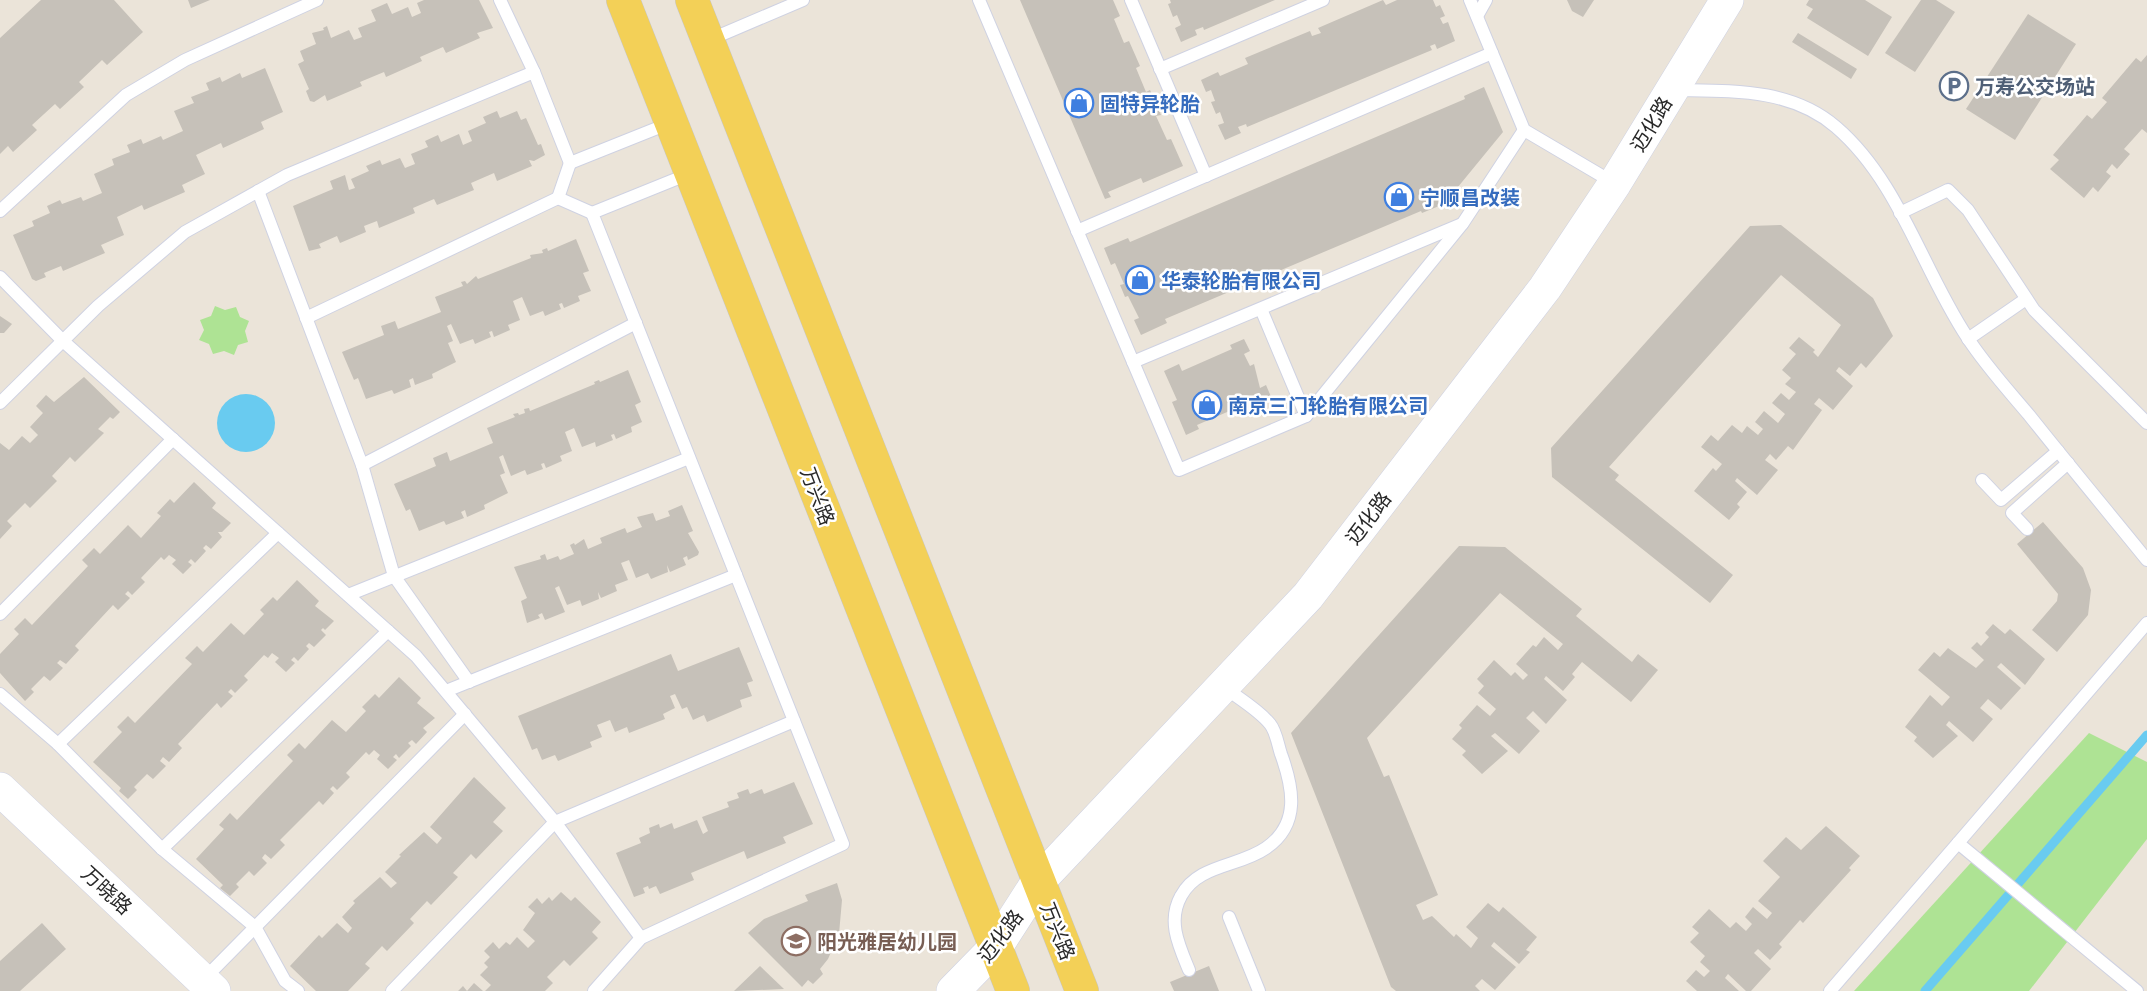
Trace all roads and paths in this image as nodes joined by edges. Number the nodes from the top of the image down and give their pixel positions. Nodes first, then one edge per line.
1 (317, 0) edge
2 (500, 0) edge
3 (623, 0) edge
4 (692, 0) edge
5 (803, 0) edge
6 (979, 0) edge
7 (1131, 0) edge
8 (1323, 0) edge
9 (1470, 0) edge
10 (1486, 0) edge
11 (1726, 0) edge
12 (1477, 16) junction
13 (708, 40) junction
14 (1492, 53) junction
15 (1160, 69) junction
16 (534, 72) junction
17 (1672, 90) junction
18 (671, 122) junction
19 (1524, 130) junction
20 (570, 163) junction
21 (691, 173) junction
22 (1206, 176) junction
23 (1615, 183) junction
24 (258, 191) junction
25 (558, 198) junction
26 (0, 211) edge
27 (592, 213) junction
28 (1900, 213) junction
29 (1463, 223) junction
30 (1077, 231) junction
31 (0, 277) edge
32 (2026, 299) junction
33 (1260, 309) junction
34 (306, 318) junction
35 (636, 323) junction
36 (1968, 339) junction
37 (63, 341) junction
38 (1133, 362) junction
39 (0, 403) edge
40 (1306, 416) junction
41 (2147, 423) edge
42 (173, 439) junction
43 (2058, 451) junction
44 (689, 458) junction
45 (2068, 463) junction
46 (362, 465) junction
47 (1982, 480) dead end
48 (2001, 500) junction
49 (2012, 513) junction
50 (2027, 529) dead end
51 (278, 533) junction
52 (2147, 560) edge
53 (736, 575) junction
54 (394, 576) junction
55 (348, 595) junction
56 (0, 614) edge
57 (2147, 623) edge
58 (388, 631) junction
59 (469, 682) junction
60 (1223, 686) junction
61 (446, 691) junction
62 (0, 694) edge
63 (465, 714) junction
64 (794, 721) junction
65 (58, 744) junction
66 (0, 789) edge
67 (555, 822) junction
68 (1958, 843) junction
69 (162, 849) junction
70 (1037, 883) junction
71 (1229, 916) dead end
72 (255, 927) junction
73 (641, 938) junction
74 (996, 948) junction
75 (1189, 970) dead end
76 (209, 986) edge
77 (298, 991) edge
78 (392, 991) edge
79 (594, 991) edge
80 (953, 991) edge
81 (1013, 991) edge
82 (1082, 991) edge
83 (1259, 991) edge
84 (1830, 991) edge
85 (2137, 991) edge

1 - 26 lane
2 - 16 lane
3 - 18 main road, 万兴路
4 - 13 main road, 万兴路
5 - 13 lane
6 - 30 lane
7 - 15 lane
8 - 15 lane
9 - 12 lane
10 - 12 lane
11 - 17 street, 迈化路
12 - 14 lane
13 - 70 main road, 万兴路
14 - 19 lane
14 - 22 lane
15 - 22 lane
16 - 20 lane
16 - 24 lane
17 - 23 street, 迈化路
17 - 28 lane
18 - 20 lane
18 - 21 main road, 万兴路
19 - 23 lane
19 - 29 lane
20 - 25 lane
21 - 27 lane
21 - 74 main road, 万兴路
22 - 30 lane
23 - 60 street, 迈化路
24 - 34 lane
24 - 37 lane
25 - 27 lane
25 - 34 lane
27 - 35 lane
28 - 32 lane
28 - 36 lane
29 - 33 lane
29 - 40 lane
30 - 38 lane
31 - 37 lane
32 - 36 lane
32 - 41 lane
33 - 38 lane
33 - 40 lane
34 - 46 lane
35 - 44 lane
35 - 46 lane
36 - 43 lane
37 - 39 lane
37 - 42 lane
38 - 40 lane
42 - 51 lane
42 - 56 lane
43 - 45 lane
43 - 48 lane
44 - 53 lane
44 - 54 lane
45 - 49 lane
45 - 52 lane
46 - 54 lane
47 - 48 lane
48 - 49 lane
49 - 50 lane
51 - 55 lane
51 - 65 lane
53 - 59 lane
53 - 64 lane
54 - 55 lane
54 - 59 lane
55 - 58 lane
57 - 68 lane
58 - 61 lane
58 - 69 lane
59 - 61 lane
60 - 70 street, 迈化路
60 - 75 lane
61 - 63 lane
62 - 65 lane
63 - 67 lane
63 - 72 lane
64 - 67 lane
64 - 73 lane
65 - 69 lane
66 - 76 street, 万晓路
67 - 73 lane
67 - 78 lane
68 - 84 lane
68 - 85 lane
69 - 72 lane
70 - 74 street, 迈化路
70 - 82 main road, 万兴路
71 - 83 lane
72 - 76 lane
72 - 77 lane
73 - 79 lane
74 - 80 street, 迈化路
74 - 81 main road, 万兴路

